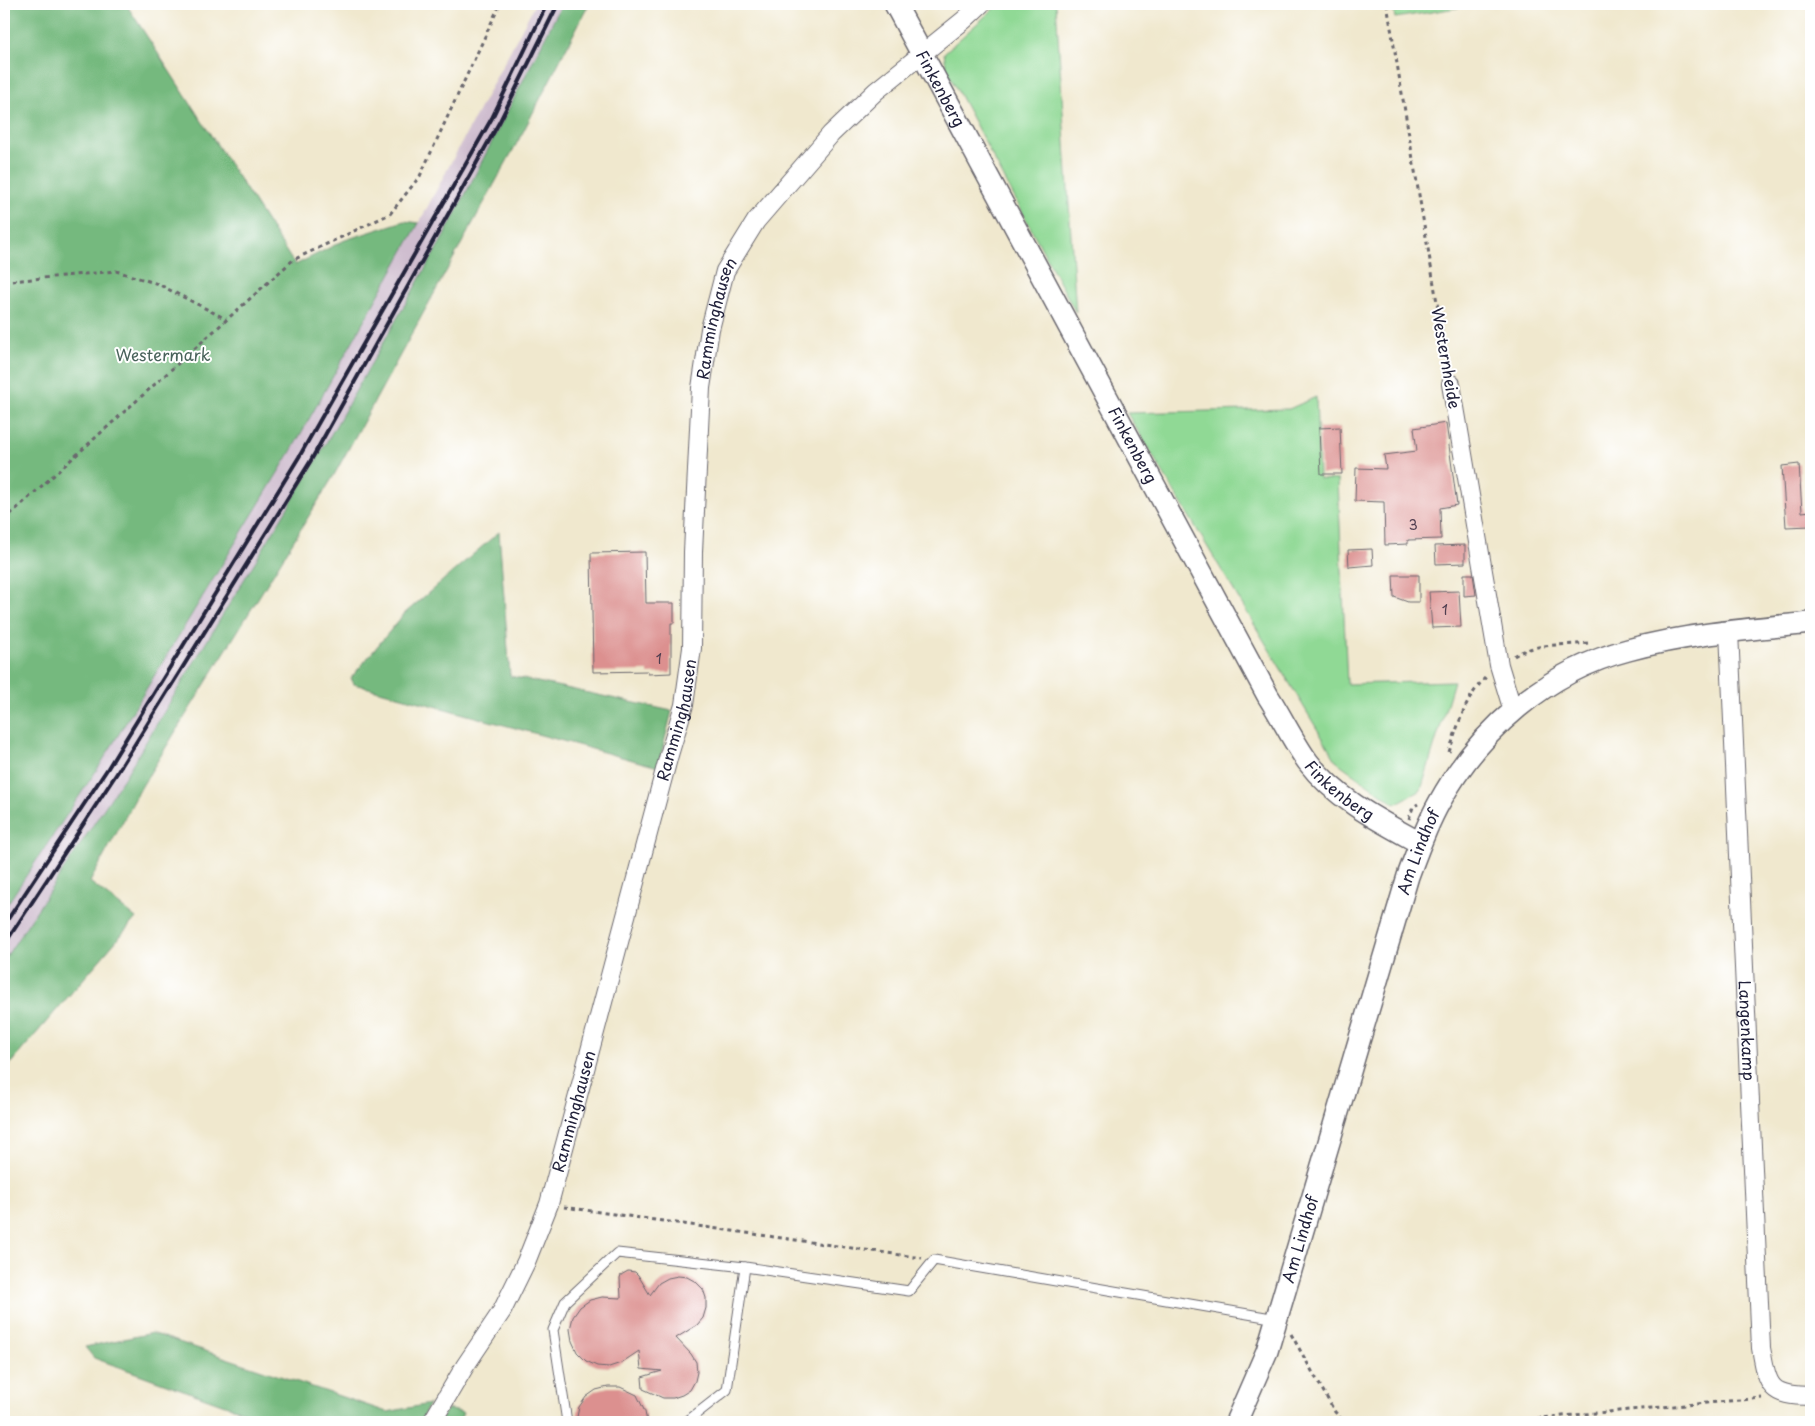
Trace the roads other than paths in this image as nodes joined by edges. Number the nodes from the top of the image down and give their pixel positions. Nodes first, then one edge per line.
1 (895, 4) edge
2 (981, 4) edge
3 (922, 53) junction
4 (1451, 384) road end
5 (1811, 622) edge
6 (1729, 631) junction
7 (1513, 711) junction
8 (1420, 843) junction
9 (745, 1267) junction
10 (1277, 1319) junction
11 (1811, 1396) edge
12 (432, 1422) edge
13 (566, 1422) edge
14 (686, 1422) edge
15 (1236, 1422) edge

1 - 3 street, Finkenberg
2 - 3 street, Ramminghausen
3 - 8 street, Finkenberg
3 - 12 street, Ramminghausen
4 - 7 street, Westernheide
5 - 6 street, Am Lindhof
6 - 7 street, Am Lindhof
6 - 11 street, Langenkamp
7 - 8 street, Am Lindhof
8 - 10 street, Am Lindhof
9 - 10 lane
9 - 13 lane
9 - 14 lane
10 - 15 street, Am Lindhof

